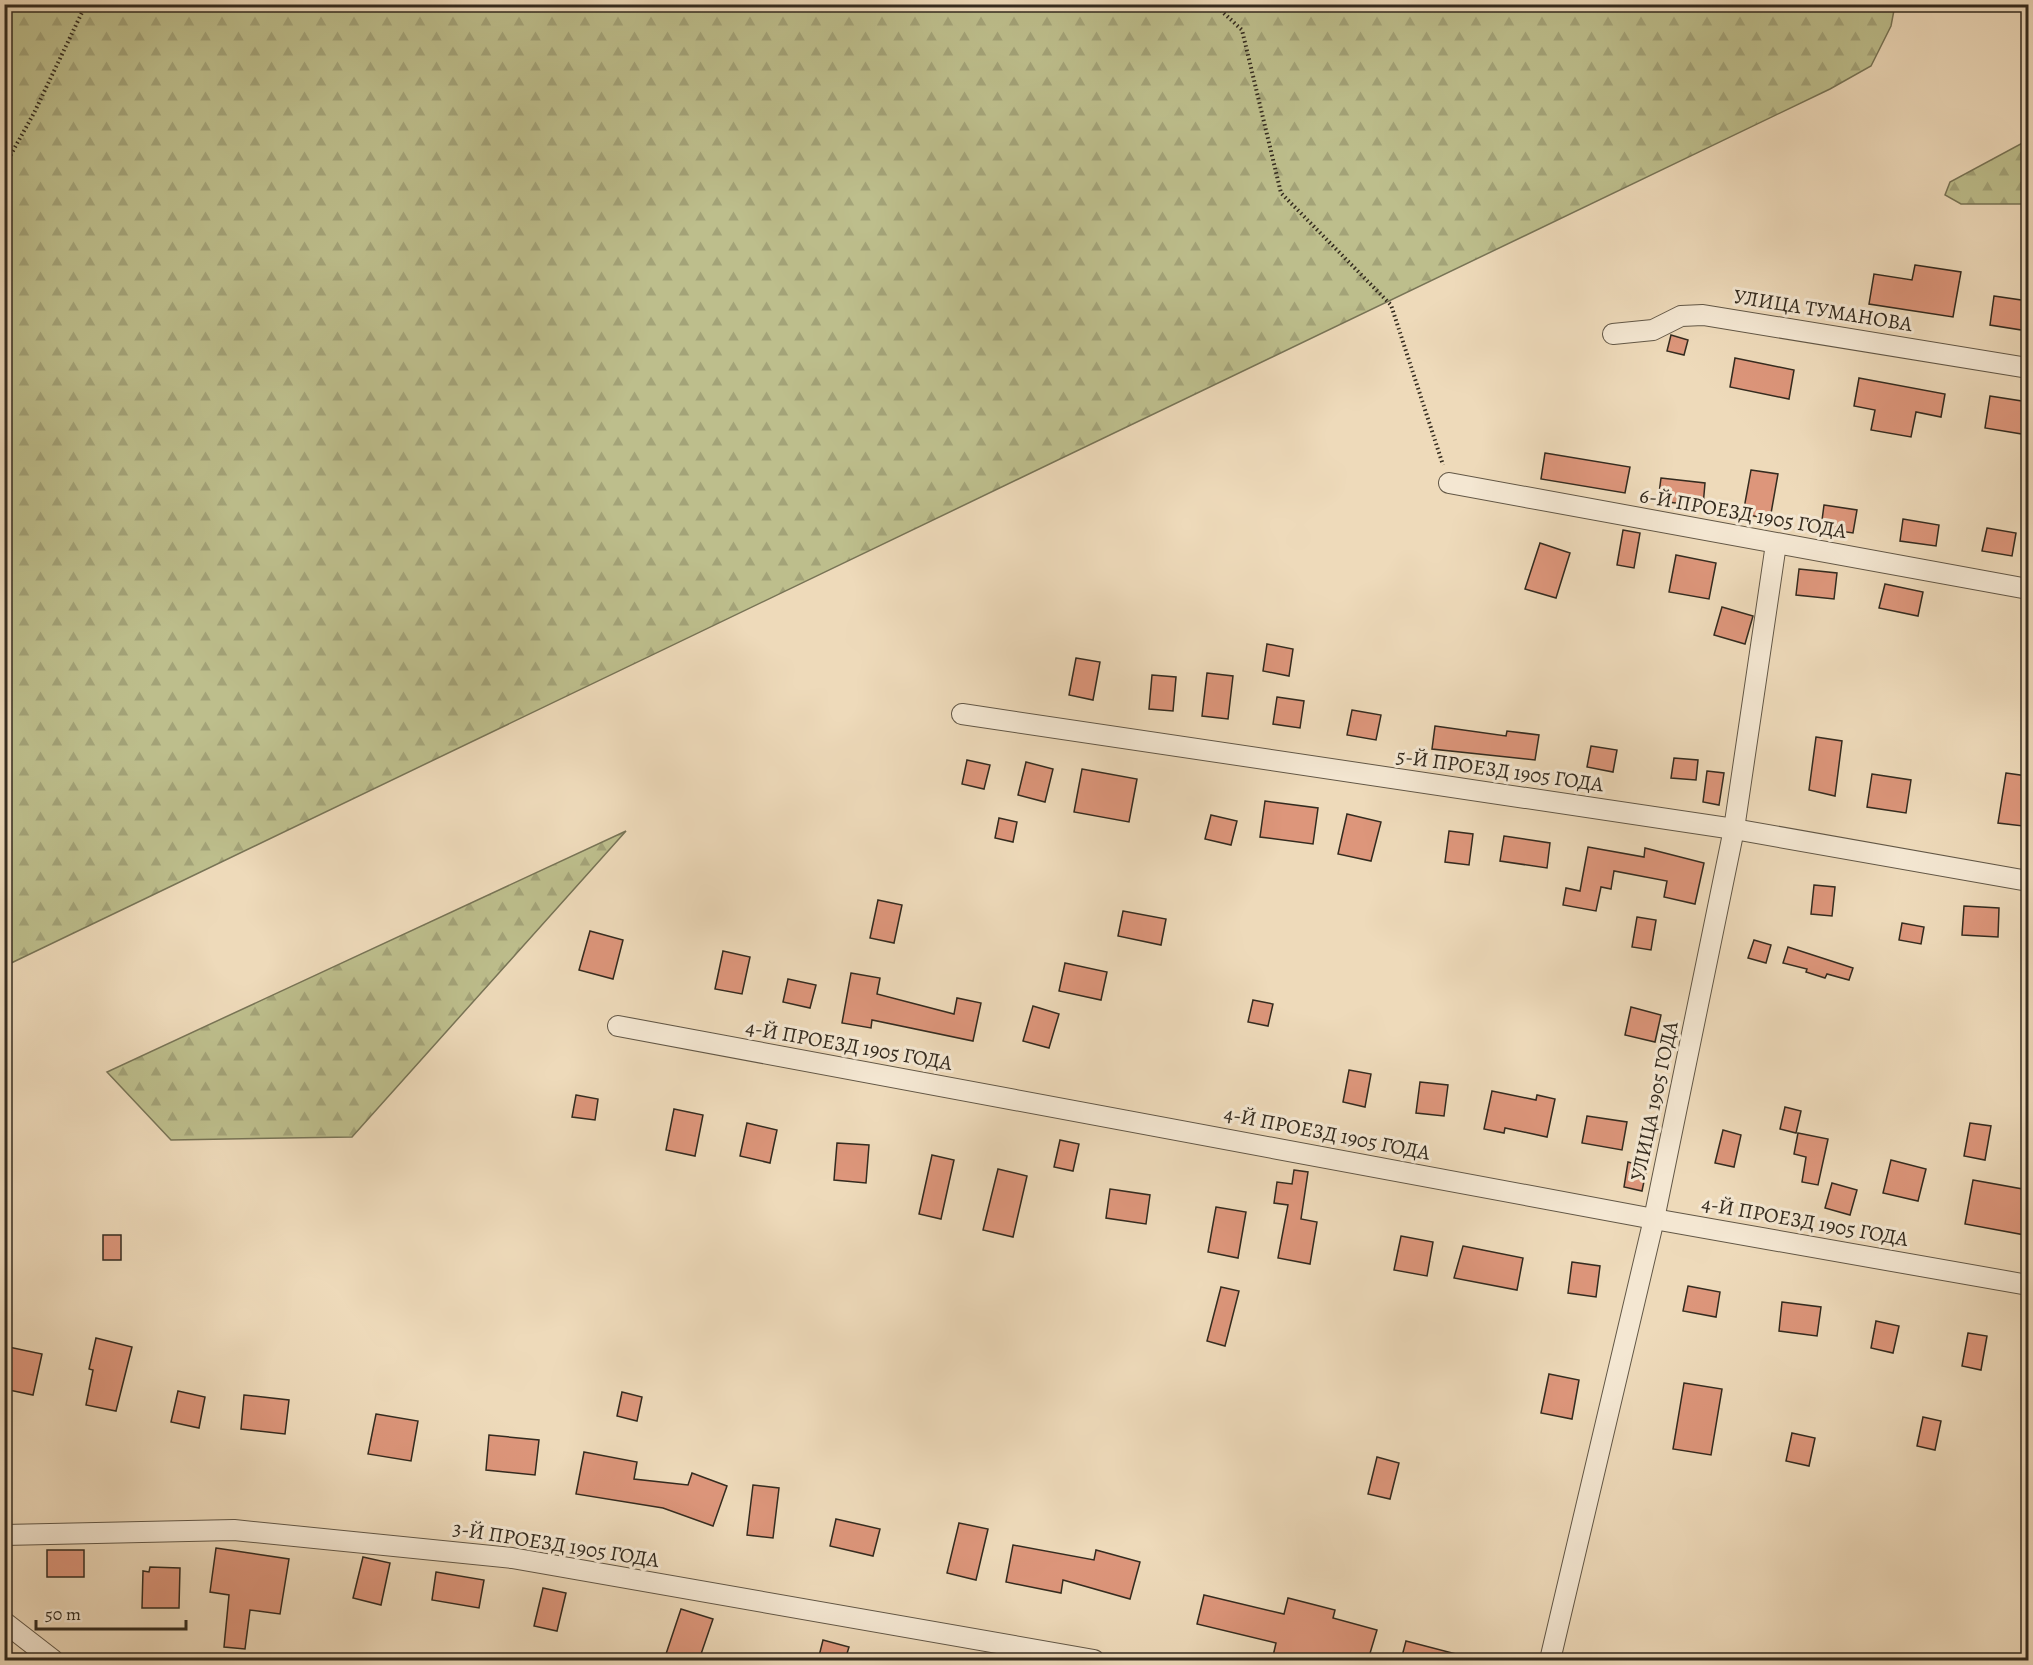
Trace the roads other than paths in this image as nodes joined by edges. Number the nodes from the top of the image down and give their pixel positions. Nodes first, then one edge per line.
1 (1613, 334) dead end
2 (2028, 368) edge
3 (1449, 483) road end
4 (1776, 544) junction
5 (2028, 589) edge
6 (962, 714) dead end
7 (1734, 829) junction
8 (2028, 881) edge
9 (618, 1026) dead end
10 (1654, 1219) junction
11 (2028, 1285) edge
12 (4, 1535) edge
13 (4, 1622) edge
14 (53, 1660) edge
15 (1094, 1660) edge
16 (1550, 1660) edge

1 - 2 street, УЛИЦА ТУМАНОВА
3 - 4 street, 6-Й ПРОЕЗД 1905 ГОДА
4 - 5 street, 6-Й ПРОЕЗД 1905 ГОДА
4 - 7 street, УЛИЦА 1905 ГОДА
6 - 7 street, 5-Й ПРОЕЗД 1905 ГОДА
7 - 8 street, 5-Й ПРОЕЗД 1905 ГОДА
7 - 10 street, УЛИЦА 1905 ГОДА
9 - 10 street, 4-Й ПРОЕЗД 1905 ГОДА
10 - 11 street, 4-Й ПРОЕЗД 1905 ГОДА
10 - 16 street, УЛИЦА 1905 ГОДА
12 - 15 street, 3-Й ПРОЕЗД 1905 ГОДА
13 - 14 street

